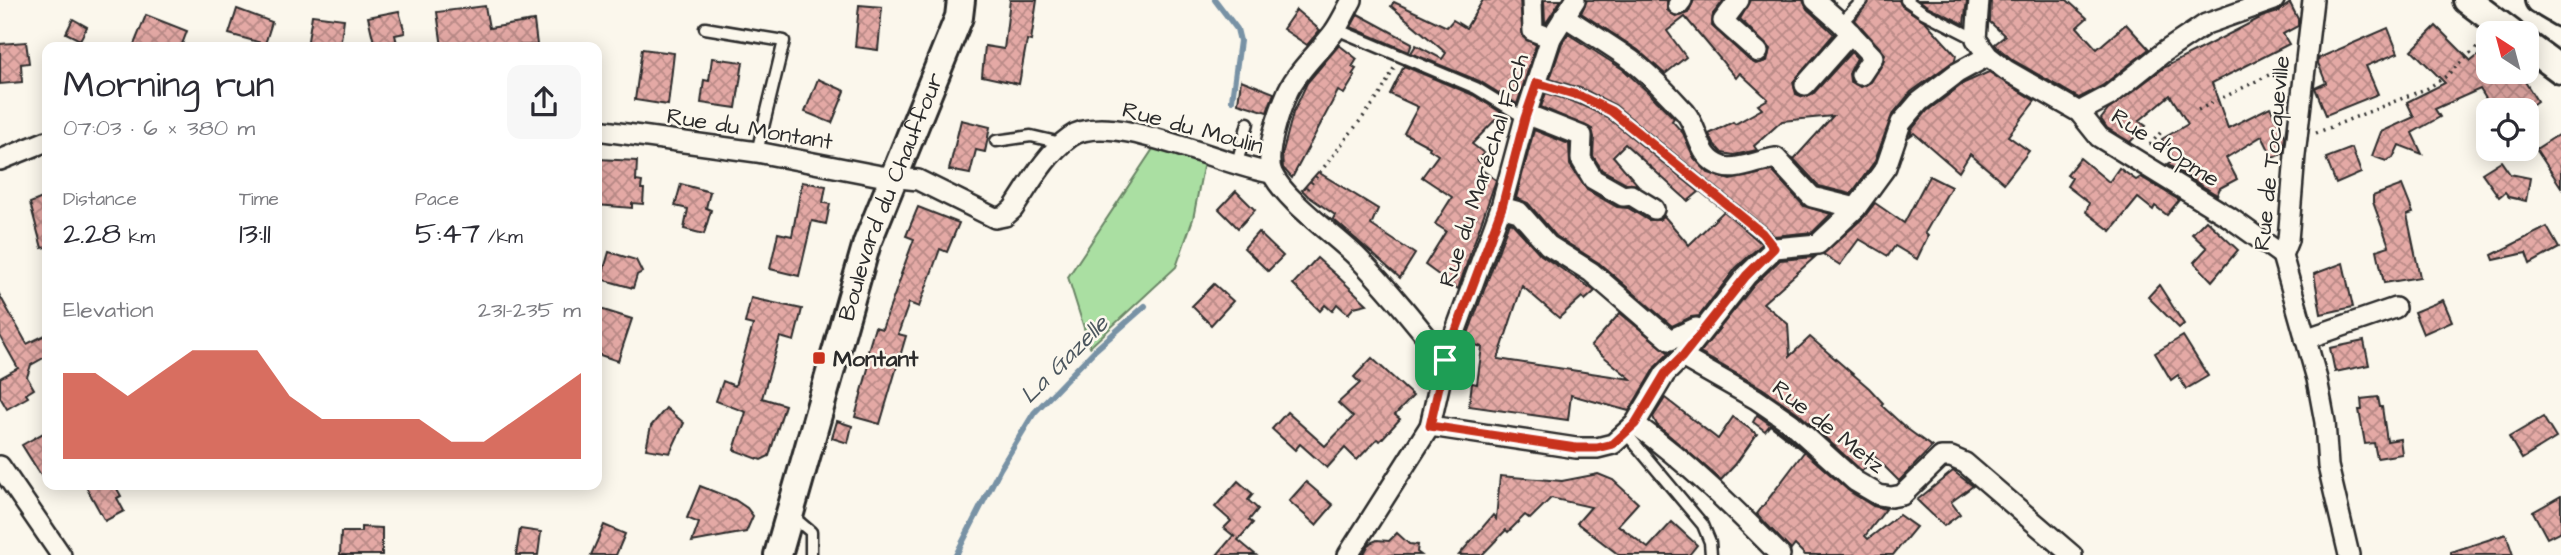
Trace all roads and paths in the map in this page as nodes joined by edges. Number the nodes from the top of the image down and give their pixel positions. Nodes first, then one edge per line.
1 (961, 0) edge
2 (1352, 0) edge
3 (1532, 0) edge
4 (1739, 0) edge
5 (1815, 0) edge
6 (1863, 0) edge
7 (1906, 0) edge
8 (1979, 0) edge
9 (2274, 0) edge
10 (2313, 0) edge
11 (2539, 0) edge
12 (2471, 2) edge
13 (1569, 8) edge
14 (2561, 13) edge
15 (2496, 21) edge
16 (705, 28) dead end
17 (1846, 28) junction
18 (1336, 29) junction
19 (1551, 38) junction
20 (1976, 39) junction
21 (2476, 48) edge
22 (1758, 52) dead end
23 (1400, 55) junction
24 (1988, 56) junction
25 (2306, 56) junction
26 (1861, 75) dead end
27 (1537, 83) junction
28 (1805, 85) dead end
29 (2198, 110) dead end
30 (2079, 112) junction
31 (1525, 116) junction
32 (1248, 123) dead end
33 (602, 131) edge
34 (2297, 137) junction
35 (996, 141) dead end
36 (42, 143) edge
37 (1063, 143) junction
38 (757, 152) junction
39 (0, 160) edge
40 (1237, 163) junction
41 (1272, 173) junction
42 (894, 177) junction
43 (1297, 202) junction
44 (1502, 207) junction
45 (1856, 208) junction
46 (1654, 209) dead end
47 (1774, 248) junction
48 (2282, 256) junction
49 (2395, 308) dead end
50 (1703, 331) junction
51 (2305, 339) junction
52 (1682, 357) junction
53 (1445, 360) junction
54 (1430, 426) junction
55 (1630, 428) junction
56 (0, 466) edge
57 (791, 515) junction
58 (61, 555) edge
59 (778, 555) edge
60 (811, 555) edge
61 (1348, 555) edge
62 (1711, 555) edge
63 (1780, 555) edge
64 (2072, 555) edge
65 (2349, 555) edge

1 - 42 main road, Boulevard du Chauffour
2 - 18 street
3 - 19 street
4 - 22 street
5 - 17 street
6 - 17 lane
7 - 20 lane
8 - 20 street
9 - 30 street
10 - 25 street, Rue de Tocqueville
11 - 14 main road
12 - 15 main road
13 - 19 street, Rue du Maréchal Foch
13 - 45 street
16 - 38 lane
17 - 26 street
17 - 28 street
18 - 23 lane
18 - 41 street
19 - 27 street, Rue du Maréchal Foch
20 - 24 street, Rue d'Opme
21 - 34 path
23 - 31 lane
23 - 43 path
24 - 30 street, Rue d'Opme
24 - 45 street
25 - 29 path
25 - 34 street, Rue de Tocqueville
27 - 31 street, Rue du Maréchal Foch
27 - 47 lane
30 - 48 street, Rue d'Opme
31 - 44 street, Rue du Maréchal Foch
31 - 46 street
32 - 40 lane
33 - 38 street, Rue du Montant
34 - 48 street, Rue de Tocqueville
35 - 37 lane
36 - 39 street
37 - 40 street, Rue du Moulin
37 - 42 street, Rue du Moulin
38 - 42 street, Rue du Montant
40 - 41 street, Rue du Moulin
41 - 43 street, Rue du Moulin
42 - 57 main road, Boulevard du Chauffour
43 - 53 street, Rue du Moulin
44 - 50 street
44 - 53 street, Rue du Maréchal Foch
45 - 47 street
47 - 50 street
48 - 51 street, Rue de Tocqueville
49 - 51 street
50 - 52 street
51 - 65 street, Rue de Tocqueville
52 - 55 street
52 - 64 street, Rue de Metz
53 - 54 street, Rue du Maréchal Foch
54 - 55 street
54 - 61 street, Rue du Maréchal Foch
55 - 62 lane
55 - 63 street
56 - 58 street
57 - 59 main road, Boulevard du Chauffour
57 - 60 lane

